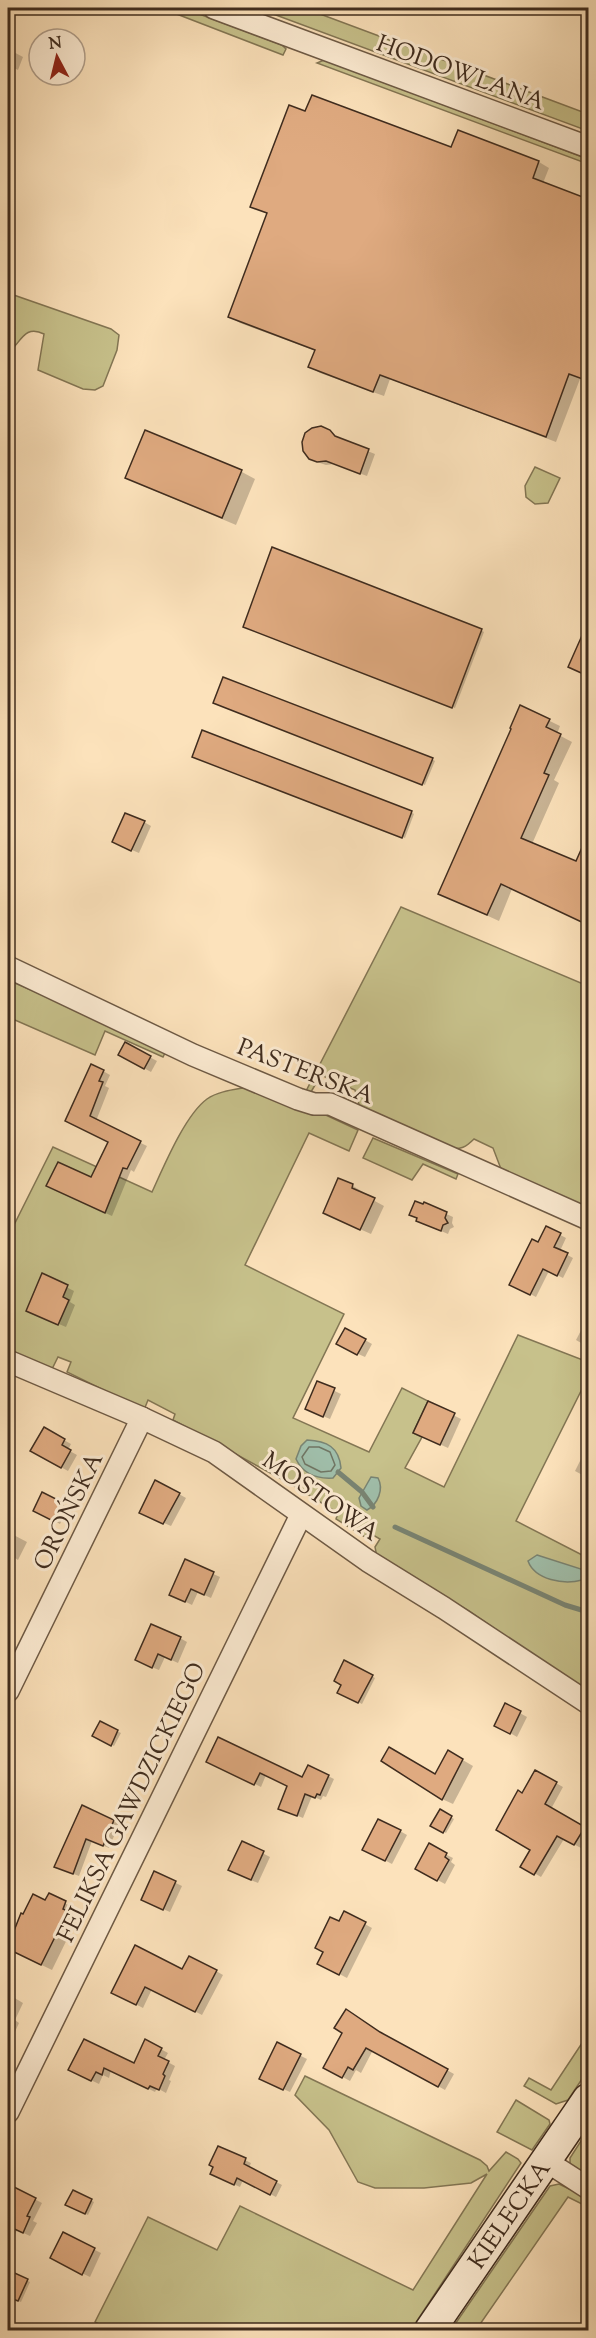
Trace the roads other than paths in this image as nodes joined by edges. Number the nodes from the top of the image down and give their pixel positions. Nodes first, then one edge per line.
1 (214, 8) edge
2 (588, 147) edge
3 (8, 966) edge
4 (588, 1219) edge
5 (8, 1361) edge
6 (142, 1418) junction
7 (301, 1515) junction
8 (8, 1691) edge
9 (588, 1703) edge
10 (588, 2099) edge
11 (8, 2112) edge
12 (546, 2161) junction
13 (588, 2188) edge
14 (430, 2331) edge

1 - 2 street, HODOWLANA
3 - 4 street, PASTERSKA
5 - 6 street, MOSTOWA
6 - 7 street, MOSTOWA
6 - 8 street, OROŃSKA
7 - 9 street, MOSTOWA
7 - 11 street, FELIKSA GAWDZICKIEGO
10 - 12 main road, KIELECKA
12 - 13 street
12 - 14 main road, KIELECKA

